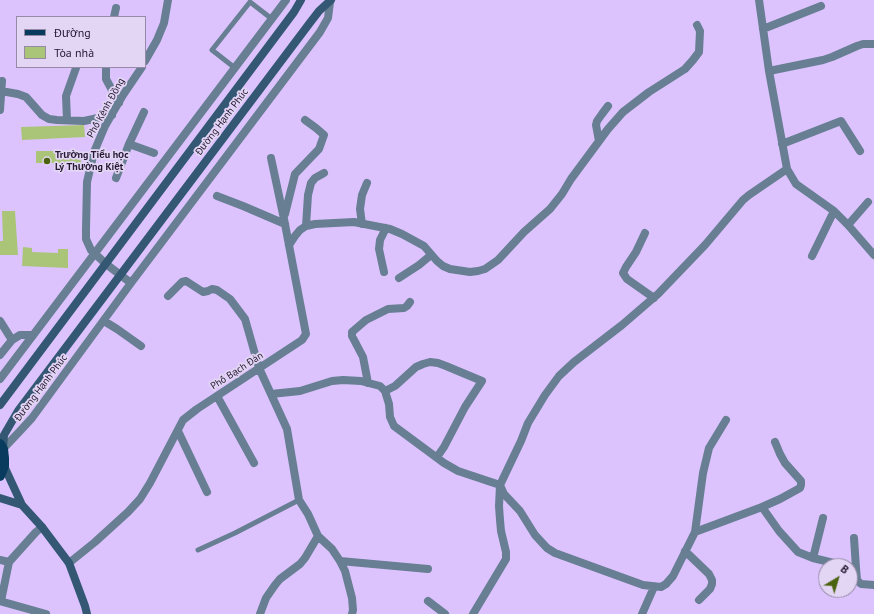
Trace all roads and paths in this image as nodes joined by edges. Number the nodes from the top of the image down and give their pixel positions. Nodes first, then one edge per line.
1 (168, 0) edge
2 (286, 0) edge
3 (301, 0) edge
4 (759, 0) edge
5 (329, 1) edge
6 (816, 4) edge
7 (116, 8) dead end
8 (114, 16) edge
9 (272, 18) junction
10 (697, 25) dead end
11 (763, 29) junction
12 (874, 44) edge
13 (146, 59) edge
14 (76, 68) dead end
15 (106, 68) edge
16 (141, 68) edge
17 (235, 68) junction
18 (769, 71) junction
19 (2, 80) dead end
20 (1, 91) junction
21 (119, 103) junction
22 (608, 106) dead end
23 (0, 110) edge
24 (144, 112) dead end
25 (112, 115) junction
26 (67, 120) junction
27 (305, 120) dead end
28 (600, 140) junction
29 (129, 144) junction
30 (782, 144) junction
31 (860, 151) dead end
32 (154, 153) dead end
33 (271, 158) dead end
34 (787, 169) junction
35 (324, 173) dead end
36 (116, 178) dead end
37 (367, 183) dead end
38 (217, 196) dead end
39 (868, 202) dead end
40 (834, 211) junction
41 (285, 222) junction
42 (362, 224) junction
43 (848, 225) junction
44 (306, 226) junction
45 (386, 228) junction
46 (645, 233) dead end
47 (289, 245) junction
48 (95, 254) junction
49 (431, 255) junction
50 (874, 255) edge
51 (812, 256) dead end
52 (106, 264) junction
53 (384, 272) dead end
54 (120, 275) junction
55 (399, 278) dead end
56 (131, 283) junction
57 (168, 296) dead end
58 (654, 298) junction
59 (410, 302) dead end
60 (104, 320) junction
61 (0, 321) edge
62 (32, 335) junction
63 (12, 340) junction
64 (141, 346) dead end
65 (0, 354) edge
66 (259, 368) junction
67 (0, 379) edge
68 (368, 383) junction
69 (385, 391) junction
70 (271, 394) junction
71 (217, 396) junction
72 (0, 405) edge
73 (726, 420) dead end
74 (178, 431) junction
75 (775, 442) dead end
76 (1, 446) edge
77 (437, 457) junction
78 (254, 463) dead end
79 (2, 471) edge
80 (500, 485) junction
81 (207, 492) dead end
82 (0, 498) edge
83 (298, 500) junction
84 (22, 505) junction
85 (762, 507) junction
86 (823, 518) dead end
87 (42, 527) junction
88 (695, 532) junction
89 (318, 536) junction
90 (854, 538) dead end
91 (198, 550) dead end
92 (685, 551) junction
93 (813, 558) junction
94 (853, 558) edge
95 (818, 559) edge
96 (0, 560) edge
97 (340, 561) junction
98 (9, 562) junction
99 (69, 563) junction
100 (428, 569) dead end
101 (858, 581) edge
102 (874, 586) edge
103 (654, 587) junction
104 (699, 600) dead end
105 (0, 601) edge
106 (428, 601) dead end
107 (46, 614) edge
108 (86, 614) edge
109 (260, 614) edge
110 (352, 614) edge
111 (445, 614) edge
112 (473, 614) edge
113 (642, 614) edge

1 - 13 street
2 - 9 street
3 - 52 main road, Đường Hạnh Phúc
4 - 11 street
5 - 54 main road, Đường Hạnh Phúc
5 - 56 street, Đường Hạnh Phúc
6 - 11 street
7 - 8 street
9 - 17 street
9 - 17 lane
10 - 28 street
11 - 18 street
12 - 18 street
14 - 26 street
15 - 21 street
16 - 21 street, Phố Kênh Đồng
17 - 48 street
18 - 30 street
19 - 20 street
20 - 23 street
20 - 26 street
21 - 25 street, Phố Kênh Đồng
22 - 28 street
24 - 29 street
25 - 26 street
25 - 48 street, Phố Kênh Đồng
27 - 41 street
28 - 49 street
29 - 32 street
29 - 36 street
30 - 31 street
30 - 34 street
33 - 41 street, Phố Bạch Đàn
34 - 40 street
34 - 58 street
35 - 44 street
37 - 42 street
38 - 41 street
39 - 43 street
40 - 43 street
40 - 51 street
41 - 47 street, Phố Bạch Đàn
42 - 44 street
42 - 45 street
43 - 50 street
44 - 47 street
45 - 49 street
45 - 53 street
46 - 58 street
47 - 66 street, Phố Bạch Đàn
48 - 52 street
48 - 62 street
49 - 55 street
52 - 54 street
52 - 72 main road, Đường Hạnh Phúc
54 - 56 street
54 - 76 main road, Đường Hạnh Phúc
56 - 60 street, Đường Hạnh Phúc
57 - 66 street
58 - 80 street
59 - 68 street
60 - 64 street
60 - 76 street, Đường Hạnh Phúc
61 - 63 street
62 - 63 street
62 - 67 street
63 - 65 street
66 - 70 street
66 - 71 street, Phố Bạch Đàn
68 - 69 street
68 - 70 street
69 - 77 street
69 - 77 street
70 - 83 street
71 - 74 street, Phố Bạch Đàn
71 - 78 street
73 - 88 street
74 - 81 street
74 - 99 street, Phố Bạch Đàn
75 - 85 street
76 - 79 main road
77 - 80 street
79 - 84 main road
80 - 103 street
80 - 112 street
82 - 84 main road
83 - 89 street
83 - 91 lane
84 - 87 main road
85 - 88 street
85 - 93 street
86 - 93 street
87 - 98 street
87 - 99 main road
88 - 92 street
89 - 97 street
89 - 109 street
90 - 94 street
92 - 103 street
92 - 104 street
93 - 95 street
96 - 98 street
97 - 100 street
97 - 110 street
98 - 105 street
99 - 108 main road
101 - 102 street
103 - 113 street
105 - 107 street
106 - 111 street

